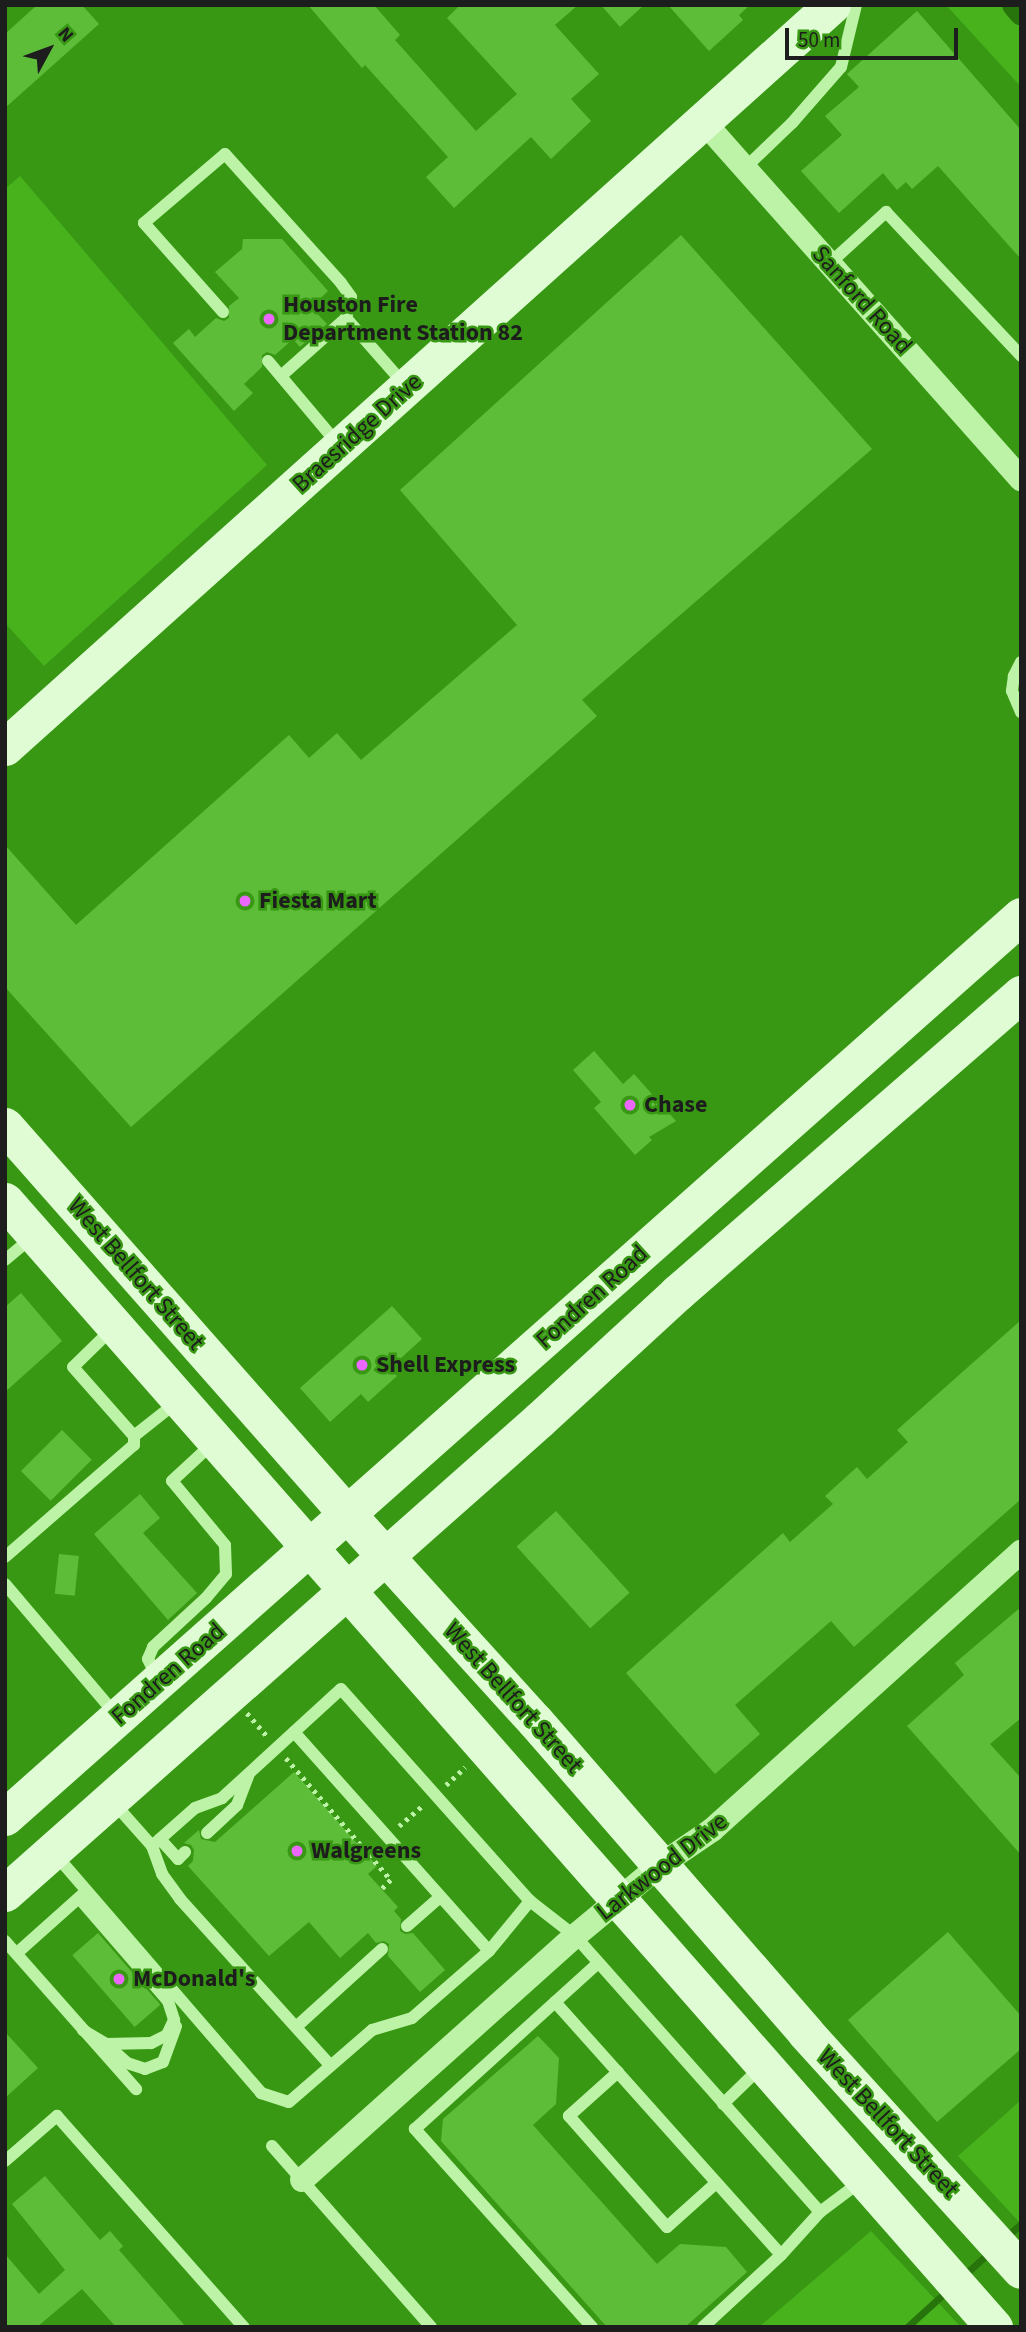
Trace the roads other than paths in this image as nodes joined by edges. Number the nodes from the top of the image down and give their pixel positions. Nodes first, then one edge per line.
1 (832, 5) edge
2 (856, 5) edge
3 (703, 121) junction
4 (745, 168) junction
5 (830, 263) junction
6 (223, 312) dead end
7 (346, 318) junction
8 (1021, 356) edge
9 (268, 361) dead end
10 (281, 376) junction
11 (408, 389) junction
12 (341, 447) junction
13 (1021, 479) edge
14 (1021, 662) edge
15 (1021, 712) edge
16 (5, 747) edge
17 (1021, 916) edge
18 (944, 985) junction
19 (1021, 994) edge
20 (981, 1029) junction
21 (5, 1126) edge
22 (5, 1201) edge
23 (74, 1203) junction
24 (35, 1235) junction
25 (642, 1252) junction
26 (5, 1260) edge
27 (677, 1293) junction
28 (115, 1326) junction
29 (180, 1400) junction
30 (134, 1436) junction
31 (216, 1441) junction
32 (348, 1515) junction
33 (311, 1548) junction
34 (1021, 1552) edge
35 (385, 1556) junction
36 (5, 1557) edge
37 (226, 1574) junction
38 (5, 1584) edge
39 (347, 1590) junction
40 (245, 1592) junction
41 (160, 1680) junction
42 (118, 1717) junction
43 (294, 1732) junction
44 (250, 1772) junction
45 (111, 1799) junction
46 (9, 1806) edge
47 (207, 1833) dead end
48 (156, 1842) junction
49 (52, 1851) junction
50 (185, 1852) dead end
51 (659, 1866) junction
52 (5, 1893) edge
53 (82, 1895) junction
54 (440, 1897) junction
55 (620, 1899) junction
56 (530, 1901) junction
57 (407, 1926) dead end
58 (575, 1936) junction
59 (5, 1941) edge
60 (382, 1949) dead end
61 (489, 1951) junction
62 (17, 1953) junction
63 (598, 1963) junction
64 (555, 2002) junction
65 (174, 2020) junction
66 (296, 2027) junction
67 (83, 2031) junction
68 (106, 2044) junction
69 (330, 2065) junction
70 (764, 2065) junction
71 (618, 2072) junction
72 (136, 2089) dead end
73 (723, 2104) junction
74 (272, 2146) dead end
75 (5, 2161) edge
76 (863, 2179) junction
77 (302, 2180) junction
78 (716, 2183) junction
79 (820, 2213) junction
80 (780, 2255) junction
81 (1021, 2270) edge
82 (244, 2327) edge
83 (431, 2327) edge
84 (592, 2327) edge
85 (703, 2327) edge
86 (994, 2327) edge

1 - 3 main road, Braesridge Drive
2 - 4 lane
3 - 4 street, Sanford Road
3 - 11 main road, Braesridge Drive
4 - 5 street, Sanford Road
5 - 8 lane
5 - 13 street, Sanford Road
6 - 7 lane
7 - 10 lane
7 - 11 lane
9 - 10 lane
10 - 12 lane
11 - 12 main road, Braesridge Drive
12 - 16 main road, Braesridge Drive
14 - 15 lane
17 - 18 main road, Fondren Road
18 - 20 main road
18 - 25 main road, Fondren Road
19 - 20 main road
20 - 27 main road
21 - 23 main road, West Bellfort Street
22 - 24 main road, West Bellfort Street
23 - 24 main road
23 - 32 main road, West Bellfort Street
24 - 26 lane
24 - 28 main road, West Bellfort Street
25 - 27 main road
25 - 32 main road, Fondren Road
27 - 35 main road
28 - 29 main road, West Bellfort Street
28 - 30 lane
29 - 30 lane
29 - 31 main road, West Bellfort Street
30 - 36 lane
31 - 33 main road, West Bellfort Street
31 - 37 lane
32 - 33 main road, Fondren Road
32 - 35 main road, West Bellfort Street
33 - 39 main road, West Bellfort Street
33 - 40 main road, Fondren Road
34 - 51 street, Larkwood Drive
35 - 39 main road
35 - 51 main road, West Bellfort Street
37 - 40 lane
37 - 41 lane
38 - 42 lane
39 - 45 main road
39 - 55 main road, West Bellfort Street
40 - 41 main road, Fondren Road
41 - 42 main road, Fondren Road
42 - 46 main road, Fondren Road
43 - 44 lane
43 - 54 lane
43 - 56 lane
44 - 47 lane
44 - 48 lane
45 - 48 lane
45 - 49 main road
46 - 49 main road
48 - 50 lane
48 - 66 lane
49 - 52 main road
49 - 53 lane
51 - 55 street, Larkwood Drive
51 - 81 main road, West Bellfort Street
53 - 62 lane
53 - 65 lane
53 - 69 lane
54 - 57 lane
54 - 61 lane
55 - 58 street, Larkwood Drive
55 - 70 main road, West Bellfort Street
56 - 58 lane
56 - 61 lane
58 - 63 lane
58 - 77 street, Larkwood Drive
59 - 62 lane
60 - 66 lane
61 - 69 lane
62 - 67 lane
63 - 64 lane
63 - 73 lane
64 - 71 lane
64 - 84 lane
65 - 68 lane
65 - 68 lane
66 - 69 lane
67 - 68 lane
67 - 72 lane
70 - 73 lane
70 - 76 main road, West Bellfort Street
71 - 78 lane
71 - 78 lane
73 - 79 lane
74 - 77 lane
75 - 82 lane
76 - 79 lane
76 - 86 main road, West Bellfort Street
77 - 83 lane
78 - 80 lane
79 - 80 lane
80 - 85 lane

